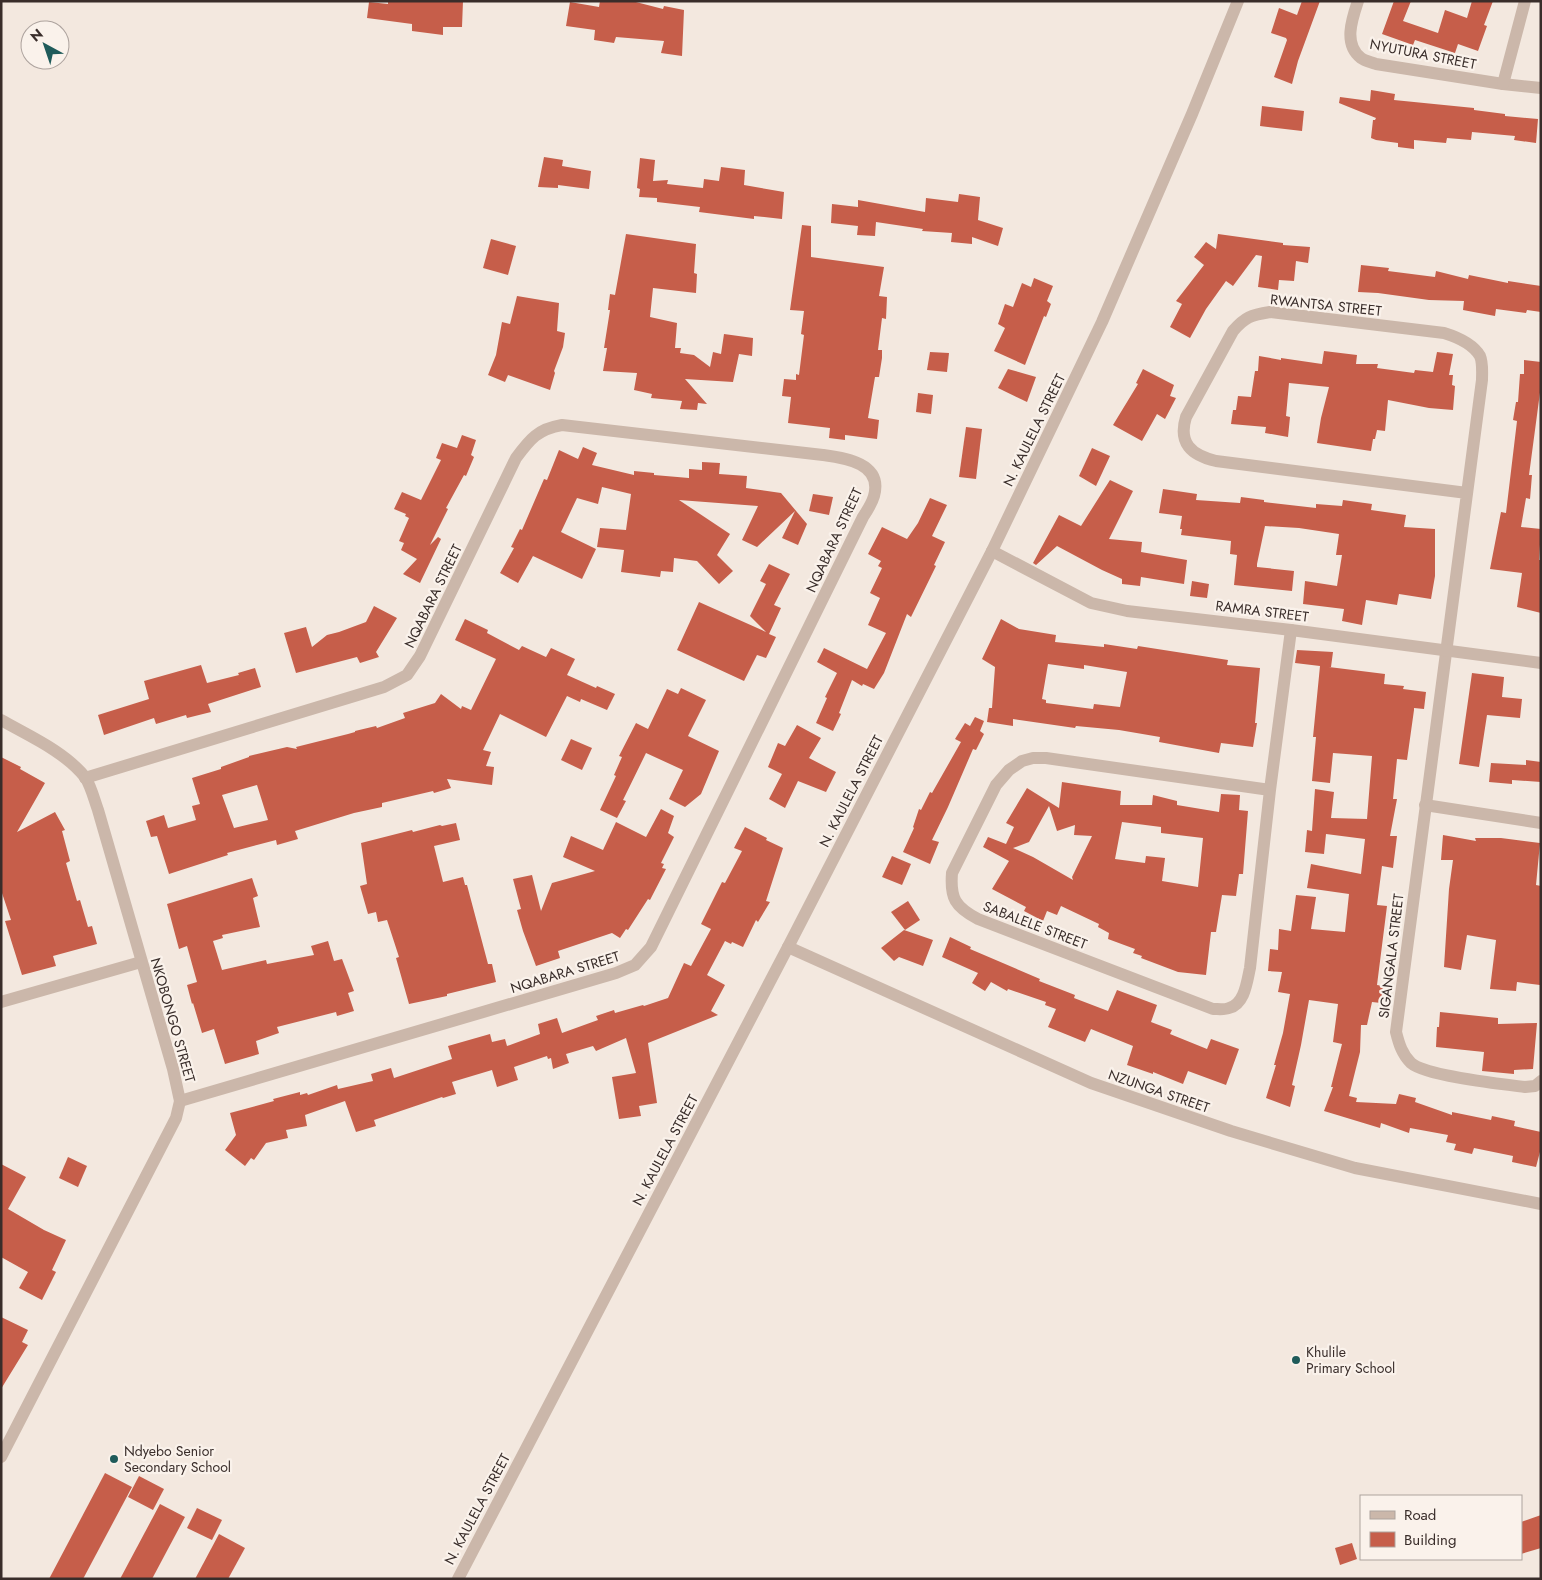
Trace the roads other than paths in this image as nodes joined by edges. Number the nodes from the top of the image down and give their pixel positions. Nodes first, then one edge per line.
1 (1238, 1) edge
2 (1358, 1) edge
3 (1525, 1) edge
4 (1503, 84) junction
5 (1541, 88) edge
6 (1466, 493) junction
7 (992, 551) junction
8 (1291, 630) junction
9 (1447, 652) junction
10 (1541, 663) edge
11 (1, 720) edge
12 (86, 778) junction
13 (1270, 790) junction
14 (1425, 805) junction
15 (1541, 823) edge
16 (788, 947) junction
17 (141, 962) junction
18 (1, 1002) edge
19 (1541, 1081) edge
20 (180, 1101) junction
21 (1541, 1204) edge
22 (1, 1457) edge
23 (458, 1579) edge

1 - 7 street, N. KAULELA STREET
2 - 4 street, NYUTURA STREET
3 - 4 street
4 - 5 street, NYUTURA STREET
6 - 6 street, RWANTSA STREET
6 - 9 street, RWANTSA STREET
7 - 8 street, RAMRA STREET
7 - 16 street, N. KAULELA STREET
8 - 9 street, RAMRA STREET
8 - 13 street, SABALELE STREET
9 - 10 street, RAMRA STREET
9 - 14 street, SIGANGALA STREET
11 - 12 street, NKOBONGO STREET
12 - 17 street, NKOBONGO STREET
12 - 20 street, NQABARA STREET
13 - 13 street, SABALELE STREET
14 - 15 street
14 - 19 street, SIGANGALA STREET
16 - 21 street, NZUNGA STREET
16 - 23 street, N. KAULELA STREET
17 - 18 street
17 - 20 street, NKOBONGO STREET
20 - 22 street, NKOBONGO STREET

